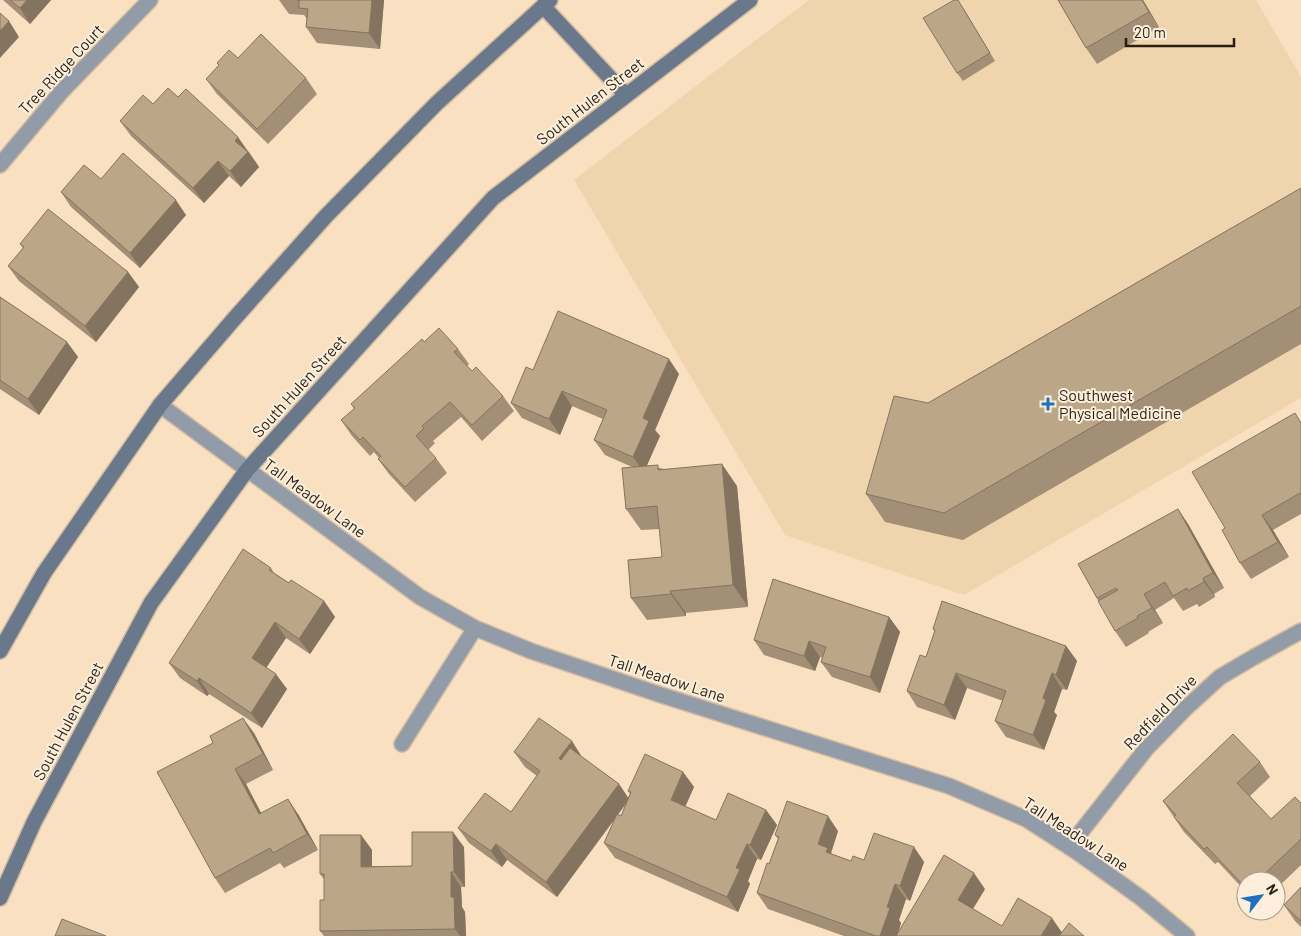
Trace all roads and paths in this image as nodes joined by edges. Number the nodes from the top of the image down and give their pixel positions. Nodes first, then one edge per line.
1 (150, 0) edge
2 (750, 0) edge
3 (546, 3) edge
4 (626, 94) junction
5 (0, 165) edge
6 (160, 405) junction
7 (247, 470) junction
8 (475, 628) junction
9 (1301, 631) edge
10 (0, 652) edge
11 (402, 744) dead end
12 (1069, 847) junction
13 (0, 898) edge
14 (1187, 936) edge

1 - 5 street, Tree Ridge Court
2 - 4 main road, South Hulen Street
3 - 4 main road
3 - 6 main road
4 - 7 main road, South Hulen Street
6 - 7 street, Tall Meadow Lane
6 - 10 main road
7 - 8 street, Tall Meadow Lane
7 - 13 main road, South Hulen Street
8 - 11 street
8 - 12 street, Tall Meadow Lane
9 - 12 street, Redfield Drive
12 - 14 street, Tall Meadow Lane

